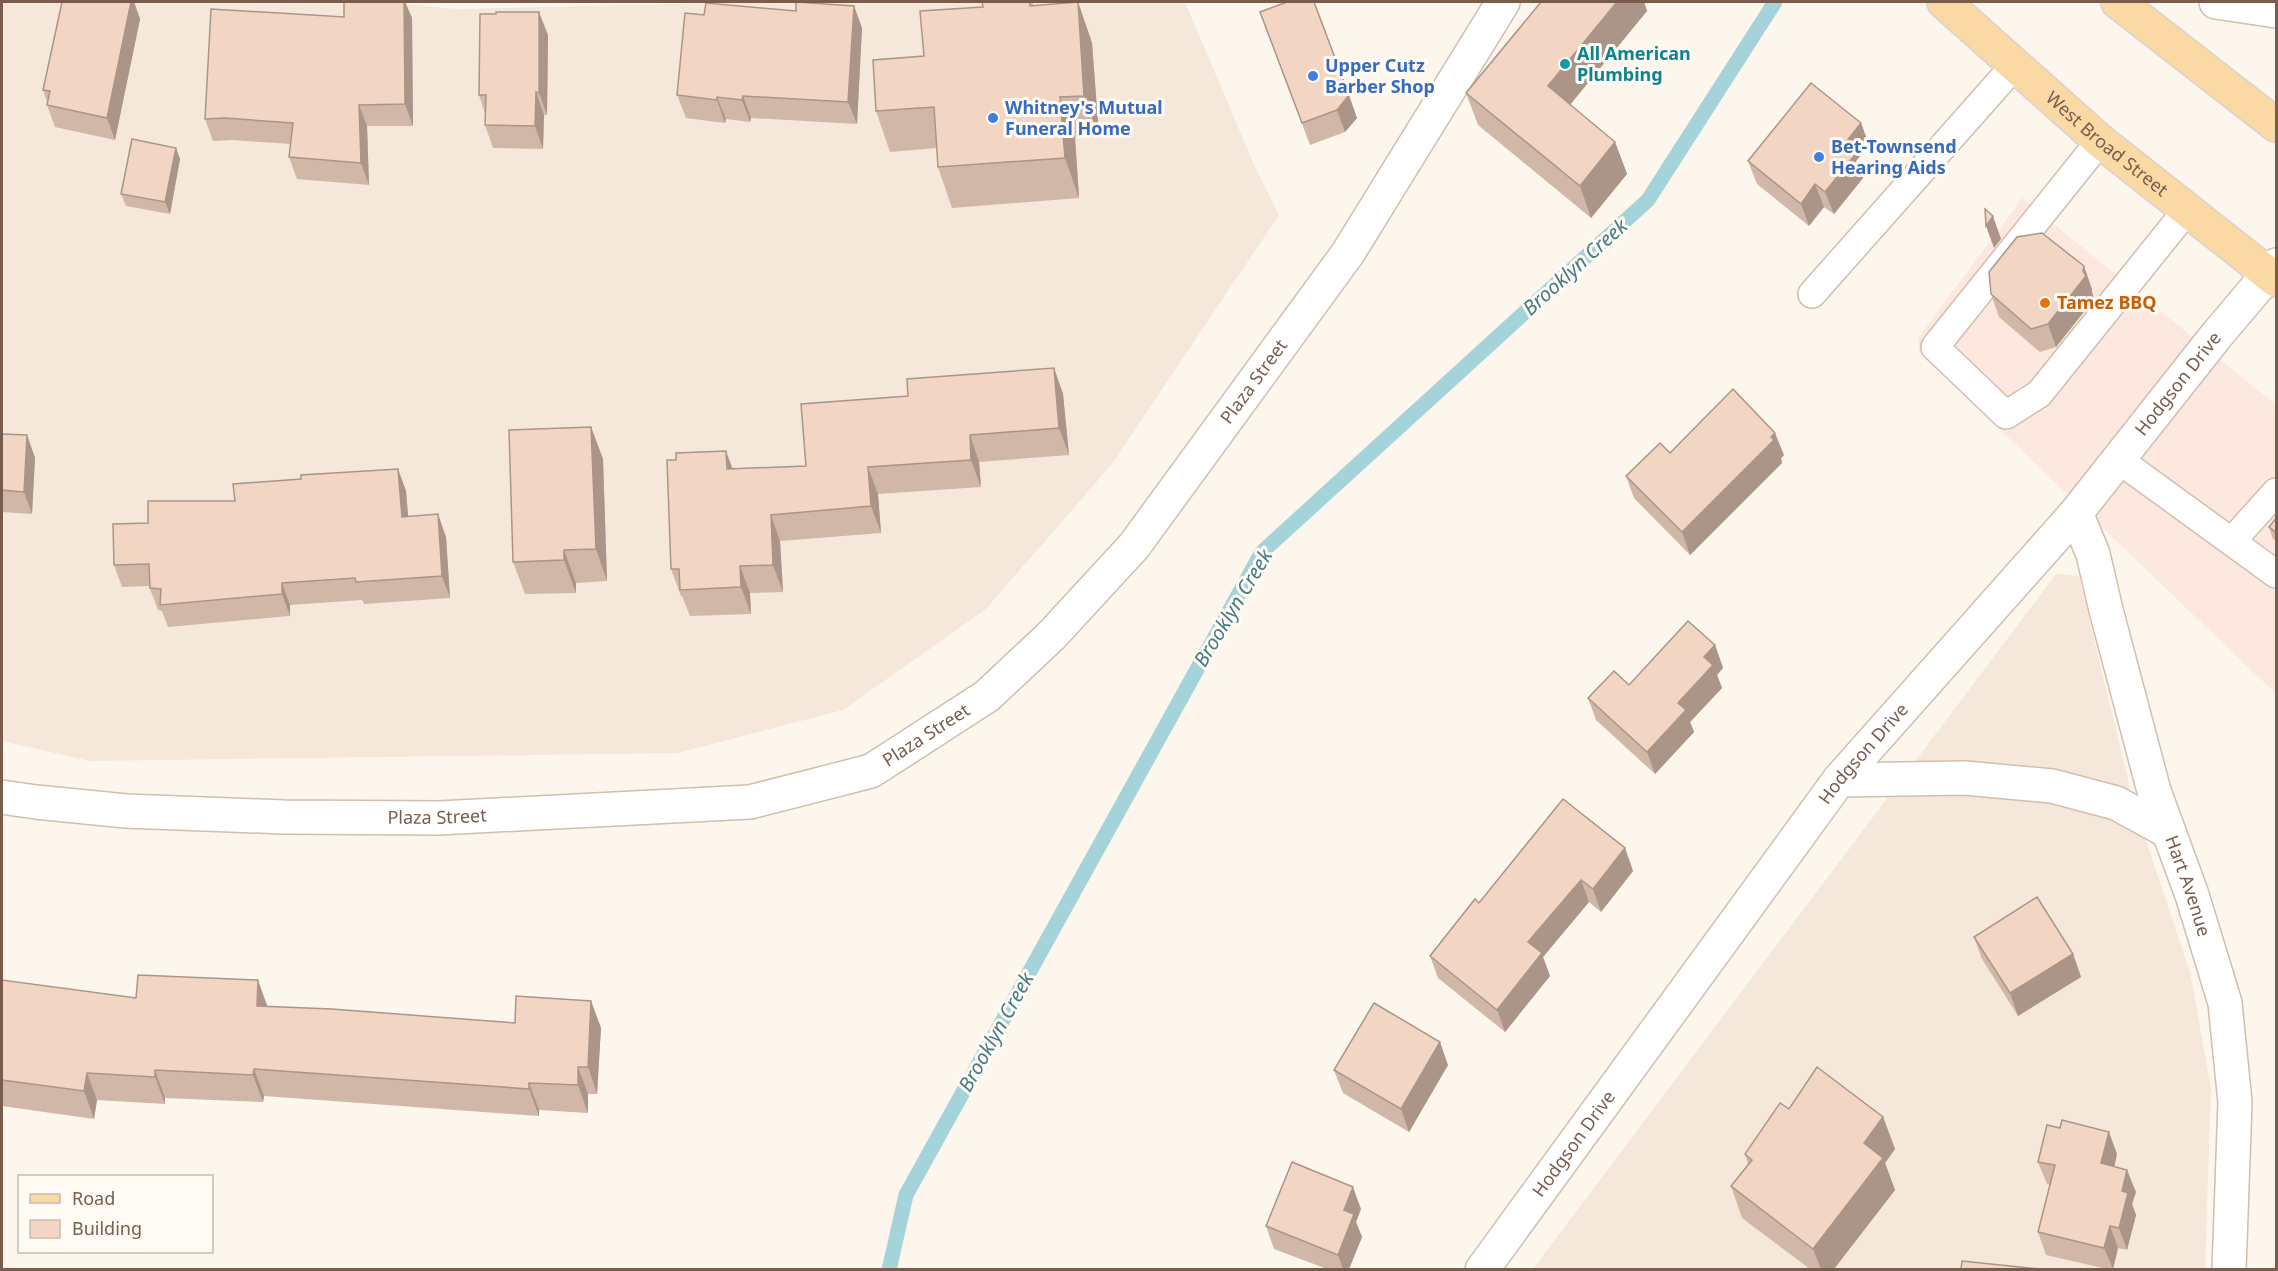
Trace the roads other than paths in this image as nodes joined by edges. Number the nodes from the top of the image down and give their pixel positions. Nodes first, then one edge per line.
1 (1503, 2) edge
2 (1944, 2) edge
3 (2118, 2) edge
4 (2216, 2) edge
5 (2277, 11) edge
6 (2015, 65) junction
7 (2277, 126) edge
8 (2100, 141) junction
9 (2187, 210) junction
10 (2274, 273) edge
11 (1812, 294) dead end
12 (2119, 460) junction
13 (2277, 492) edge
14 (2076, 513) junction
15 (2232, 541) junction
16 (2277, 574) edge
17 (1839, 780) junction
18 (2, 796) edge
19 (2169, 832) junction
20 (1482, 1269) edge
21 (2229, 1269) edge

1 - 18 street, Plaza Street
2 - 6 main road, West Broad Street
3 - 7 main road
4 - 5 street
6 - 8 main road, West Broad Street
6 - 11 lane
8 - 9 main road, West Broad Street
8 - 9 lane
9 - 10 main road, West Broad Street
10 - 12 street, Hodgson Drive
12 - 14 street, Hodgson Drive
12 - 15 lane
13 - 15 lane
14 - 17 street, Hodgson Drive
14 - 19 street, Hart Avenue
15 - 16 lane
17 - 19 street
17 - 20 street, Hodgson Drive
19 - 21 street, Hart Avenue

